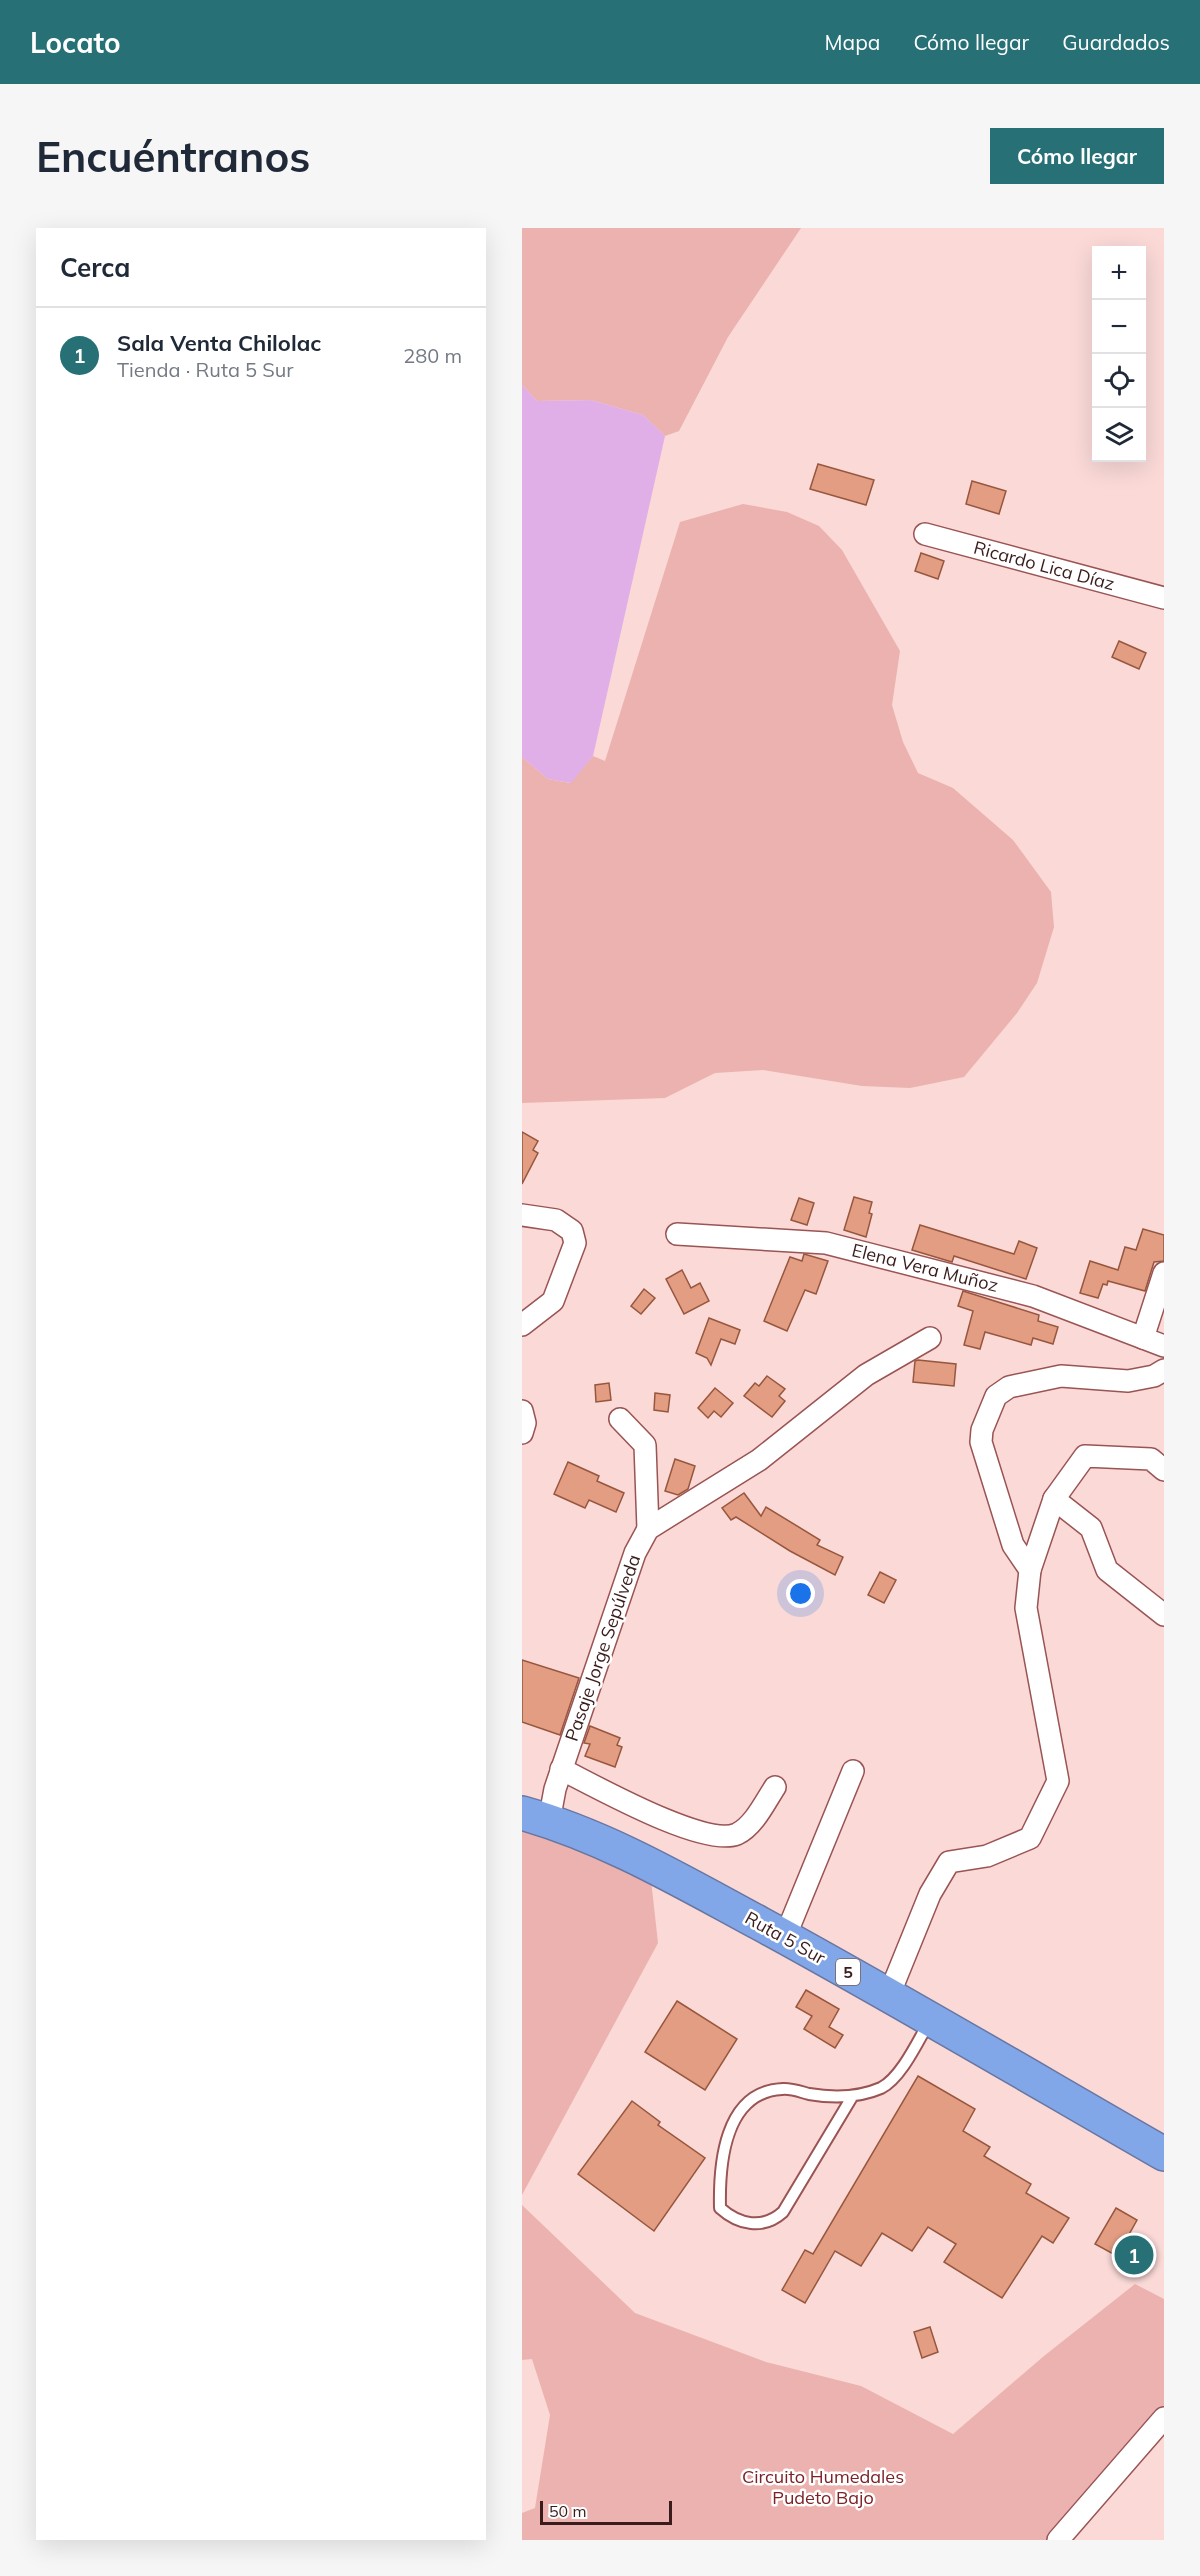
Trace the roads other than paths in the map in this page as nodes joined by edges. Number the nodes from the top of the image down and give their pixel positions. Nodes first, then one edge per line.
1 (925, 534) dead end
2 (1164, 598) edge
3 (522, 1215) edge
4 (677, 1234) dead end
5 (1164, 1274) edge
6 (522, 1325) edge
7 (930, 1338) dead end
8 (1143, 1338) junction
9 (1164, 1346) edge
10 (1164, 1370) edge
11 (522, 1411) edge
12 (620, 1419) dead end
13 (522, 1434) edge
14 (1164, 1470) edge
15 (1054, 1499) junction
16 (648, 1529) junction
17 (1030, 1570) junction
18 (1164, 1615) edge
19 (561, 1769) junction
20 (853, 1771) dead end
21 (775, 1787) dead end
22 (536, 1817) edge
23 (785, 1937) junction
24 (889, 1995) junction
25 (931, 2019) junction
26 (852, 2097) junction
27 (1164, 2152) edge
28 (1164, 2418) edge
29 (1058, 2540) edge

1 - 2 street, Ricardo Lica Díaz
3 - 6 street
4 - 8 street, Elena Vera Muñoz
5 - 8 street
7 - 16 street
8 - 9 street, Elena Vera Muñoz
10 - 17 street
11 - 13 street
12 - 16 street
14 - 15 street
15 - 17 street
15 - 18 street
16 - 19 street, Pasaje Jorge Sepúlveda
17 - 24 street
19 - 21 street
19 - 22 street, Pasaje Jorge Sepúlveda
20 - 23 street
22 - 23 highway, Ruta 5 Sur / 5
23 - 24 highway, Ruta 5 Sur / 5
24 - 25 highway, Ruta 5 Sur / 5
25 - 26 lane
25 - 27 highway, Ruta 5 Sur / 5
26 - 26 lane
28 - 29 street

